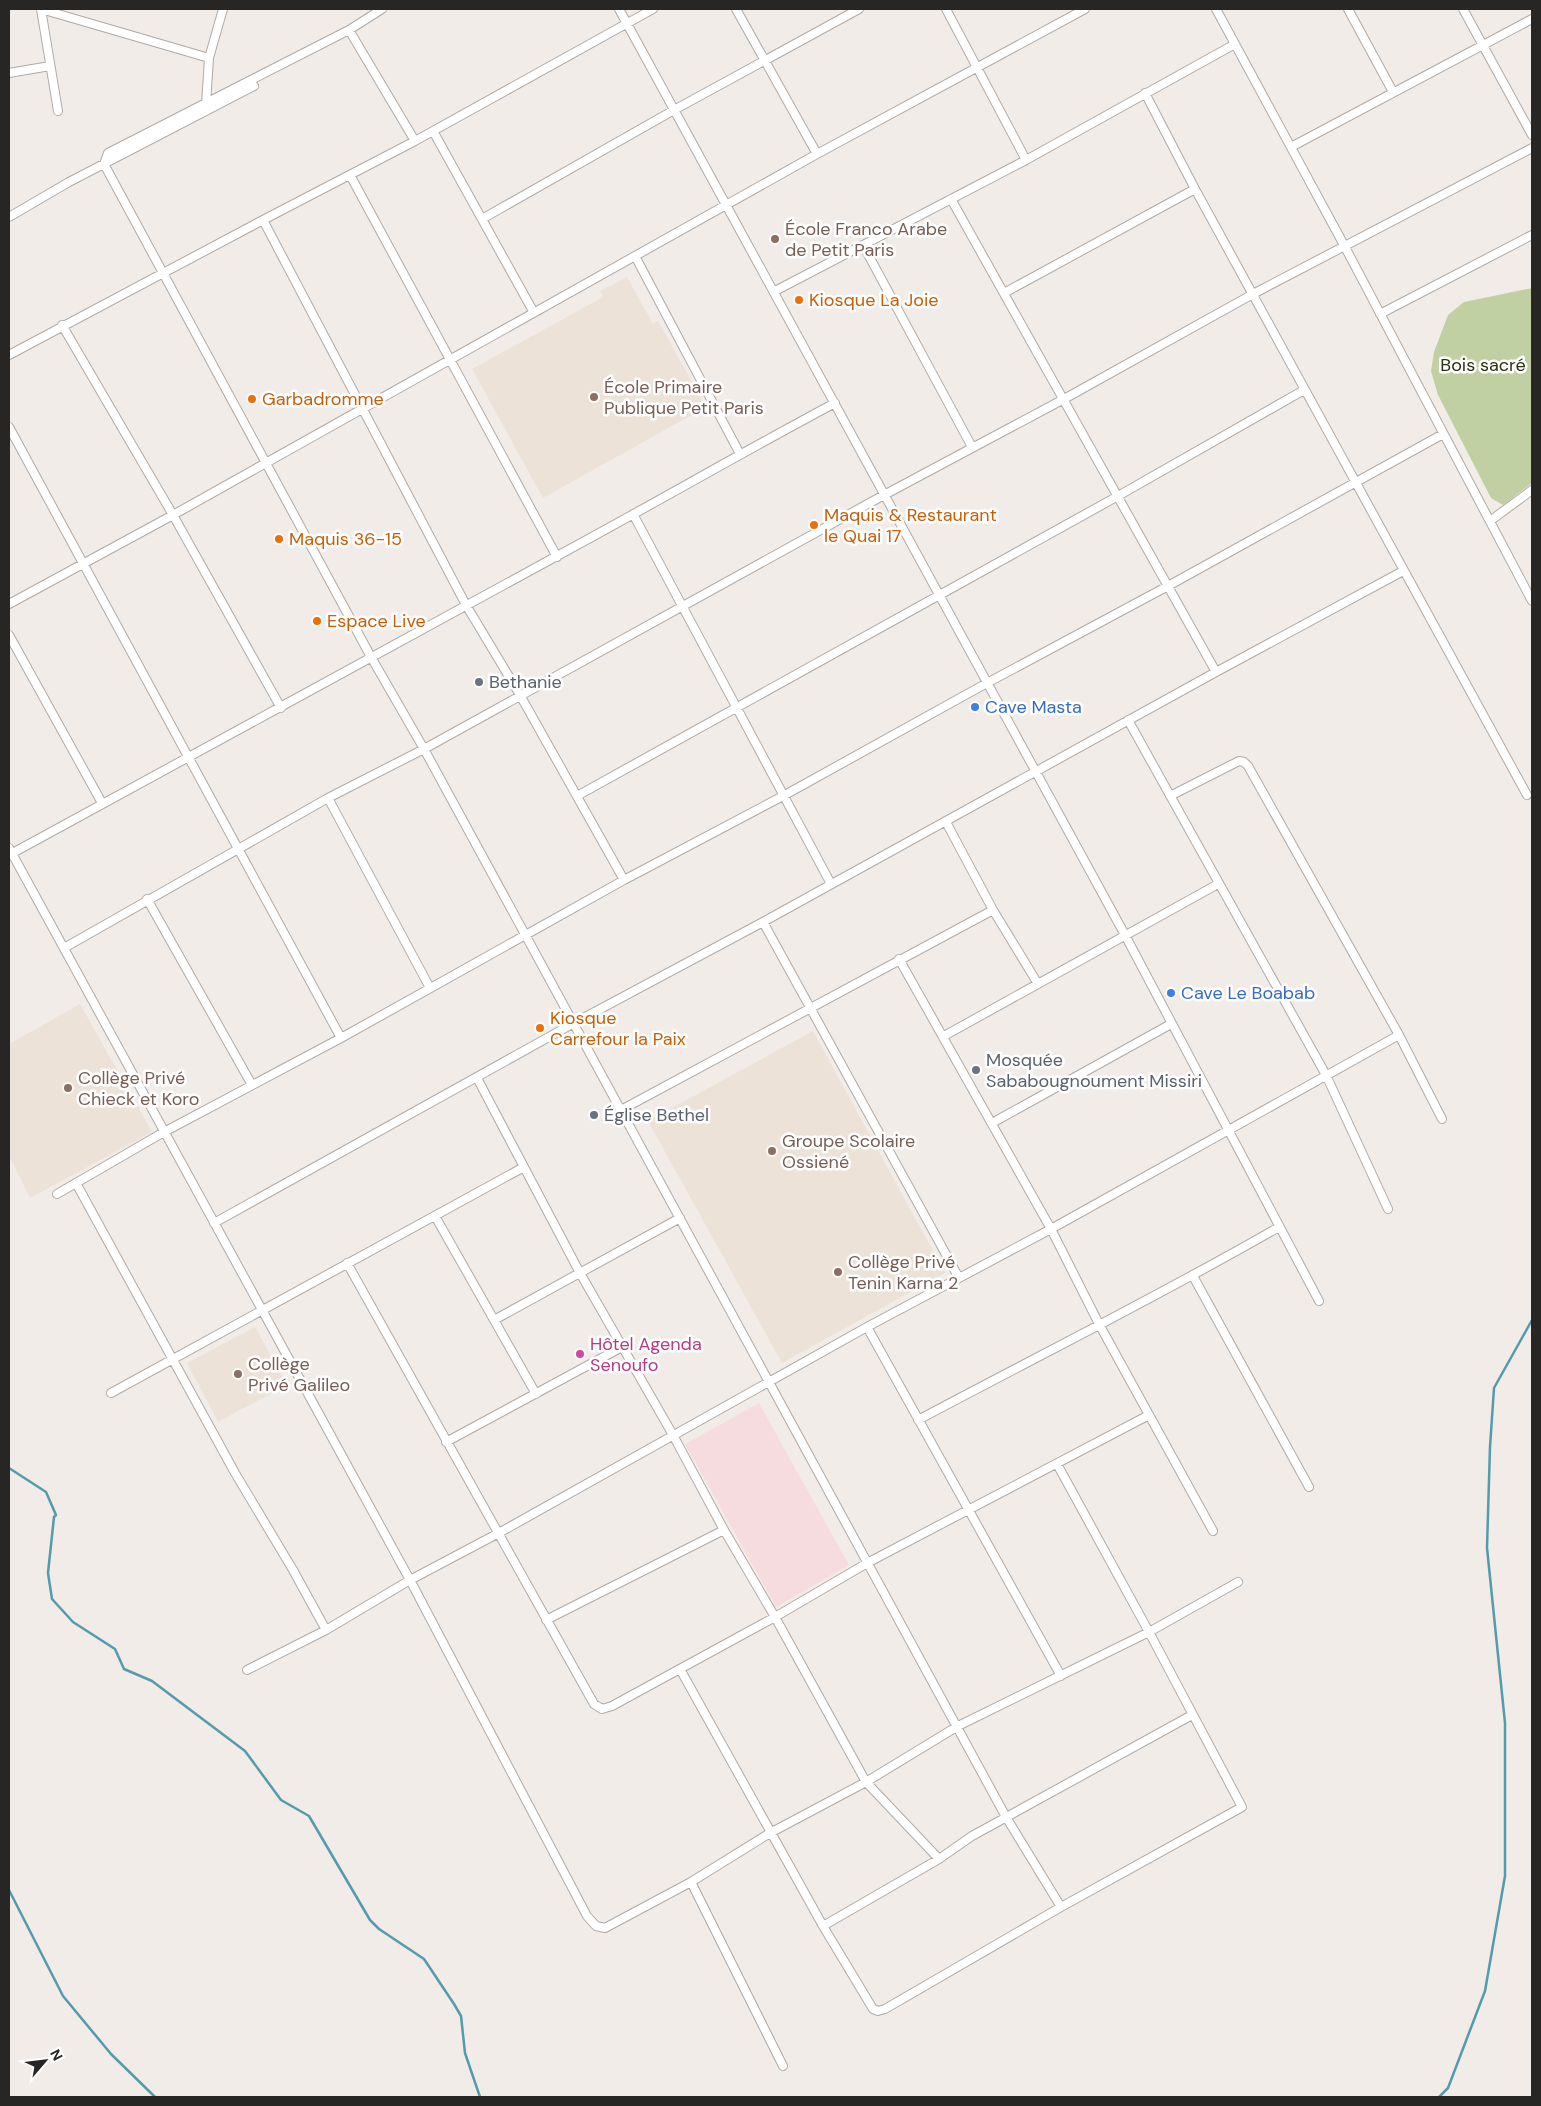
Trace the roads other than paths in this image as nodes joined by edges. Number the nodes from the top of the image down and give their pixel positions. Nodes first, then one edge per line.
1 (41, 9) edge
2 (223, 9) edge
3 (382, 9) edge
4 (619, 9) edge
5 (652, 9) edge
6 (736, 9) edge
7 (859, 9) edge
8 (946, 9) edge
9 (1085, 9) edge
10 (1216, 9) edge
11 (1348, 9) edge
12 (1463, 9) edge
13 (1532, 19) edge
14 (627, 23) junction
15 (349, 30) junction
16 (1235, 44) junction
17 (1482, 46) junction
18 (209, 58) junction
19 (765, 60) junction
20 (50, 66) junction
21 (977, 68) junction
22 (9, 73) edge
23 (254, 86) dead end
24 (1393, 92) junction
25 (1145, 93) junction
26 (206, 104) junction
27 (674, 110) junction
28 (58, 111) dead end
29 (433, 131) junction
30 (1532, 135) edge
31 (415, 142) junction
32 (1291, 147) junction
33 (1532, 148) edge
34 (817, 154) junction
35 (1026, 160) junction
36 (104, 164) junction
37 (350, 175) junction
38 (1195, 189) junction
39 (951, 199) junction
40 (726, 205) junction
41 (9, 217) edge
42 (482, 219) junction
43 (262, 220) junction
44 (1532, 235) edge
45 (863, 245) junction
46 (1345, 247) junction
47 (635, 256) junction
48 (164, 273) junction
49 (774, 292) junction
50 (1004, 293) junction
51 (1253, 294) junction
52 (533, 311) junction
53 (1380, 314) junction
54 (62, 325) junction
55 (9, 355) edge
56 (450, 359) junction
57 (1304, 390) junction
58 (1064, 399) junction
59 (835, 403) junction
60 (363, 408) junction
61 (9, 427) edge
62 (1443, 434) junction
63 (972, 447) junction
64 (740, 454) junction
65 (266, 461) junction
66 (1354, 482) junction
67 (1532, 490) edge
68 (884, 495) junction
69 (1118, 496) junction
70 (633, 514) junction
71 (173, 515) junction
72 (1490, 521) junction
73 (557, 557) junction
74 (82, 564) junction
75 (1403, 571) junction
76 (1168, 586) junction
77 (938, 594) junction
78 (1532, 601) edge
79 (9, 604) edge
80 (466, 605) junction
81 (683, 605) junction
82 (9, 635) edge
83 (371, 656) junction
84 (1216, 672) junction
85 (987, 683) junction
86 (520, 695) junction
87 (737, 707) junction
88 (281, 708) junction
89 (1128, 720) junction
90 (424, 749) junction
91 (187, 756) junction
92 (1036, 771) junction
93 (1527, 795) dead end
94 (577, 796) junction
95 (784, 796) junction
96 (1170, 796) junction
97 (328, 798) junction
98 (102, 803) junction
99 (946, 822) junction
100 (240, 849) junction
101 (10, 852) edge
102 (624, 880) junction
103 (831, 884) junction
104 (1218, 884) junction
105 (147, 899) junction
106 (993, 910) junction
107 (763, 922) junction
108 (526, 935) junction
109 (1125, 935) junction
110 (64, 948) junction
111 (900, 959) junction
112 (1038, 984) junction
113 (430, 988) junction
114 (811, 1010) junction
115 (574, 1023) junction
116 (1171, 1024) junction
117 (1399, 1035) junction
118 (944, 1036) junction
119 (341, 1038) junction
120 (1326, 1075) junction
121 (477, 1078) junction
122 (252, 1085) junction
123 (622, 1110) junction
124 (1442, 1119) dead end
125 (992, 1123) junction
126 (1227, 1129) junction
127 (164, 1132) junction
128 (524, 1167) junction
129 (76, 1183) junction
130 (57, 1194) dead end
131 (1388, 1209) dead end
132 (435, 1216) junction
133 (680, 1218) junction
134 (214, 1223) junction
135 (1279, 1227) junction
136 (1051, 1229) junction
137 (347, 1263) junction
138 (580, 1273) junction
139 (1193, 1276) junction
140 (958, 1278) junction
141 (1318, 1301) dead end
142 (262, 1310) junction
143 (494, 1320) junction
144 (1099, 1324) junction
145 (867, 1327) junction
146 (622, 1347) junction
147 (174, 1360) junction
148 (770, 1381) junction
149 (111, 1393) dead end
150 (536, 1394) junction
151 (1149, 1415) junction
152 (918, 1420) junction
153 (673, 1435) junction
154 (446, 1442) junction
155 (1057, 1464) junction
156 (1310, 1487) dead end
157 (968, 1511) junction
158 (724, 1530) junction
159 (1213, 1531) dead end
160 (497, 1534) junction
161 (868, 1562) junction
162 (410, 1580) junction
163 (1238, 1582) dead end
164 (775, 1616) junction
165 (546, 1620) junction
166 (326, 1630) junction
167 (1149, 1632) junction
168 (680, 1669) junction
169 (247, 1670) dead end
170 (1061, 1676) junction
171 (1192, 1716) junction
172 (958, 1726) junction
173 (866, 1782) junction
174 (1006, 1818) junction
175 (770, 1833) junction
176 (939, 1859) junction
177 (691, 1882) junction
178 (1060, 1907) junction
179 (823, 1926) junction
180 (783, 2066) dead end

1 - 18 street
1 - 20 street
2 - 18 street
3 - 15 street
4 - 14 street
5 - 14 street
6 - 19 street
7 - 19 street
8 - 21 street
9 - 21 street
10 - 16 street
11 - 24 street
12 - 17 street
13 - 17 street
14 - 27 street
14 - 29 street
15 - 26 street
15 - 31 street
16 - 25 street
16 - 32 street
17 - 24 street
17 - 30 street
18 - 26 street
19 - 27 street
19 - 34 street
20 - 22 street
20 - 28 street
21 - 34 street
21 - 35 street
23 - 36 street
24 - 32 street
25 - 35 street
25 - 38 street
26 - 36 street
27 - 40 street
27 - 42 street
29 - 31 street
29 - 42 street
31 - 37 street
32 - 46 street
33 - 46 street
34 - 40 street
35 - 39 street
36 - 41 street
36 - 48 street
37 - 43 street
37 - 56 street
38 - 50 street
38 - 51 street
39 - 45 street
39 - 50 street
40 - 47 street
40 - 49 street
42 - 52 street
43 - 48 street
43 - 60 street
44 - 53 street
45 - 49 street
45 - 63 street
46 - 51 street
46 - 53 street
47 - 52 street
47 - 64 street
48 - 54 street
48 - 65 street
49 - 59 street
50 - 58 street
51 - 57 street
51 - 58 street
52 - 56 street
53 - 62 street
54 - 55 street
54 - 71 street
56 - 60 street
56 - 73 street
57 - 66 street
57 - 69 street
58 - 63 street
58 - 69 street
59 - 64 street
59 - 68 street
60 - 65 street
60 - 80 street
61 - 74 street
62 - 66 street
62 - 72 street
63 - 68 street
64 - 70 street
65 - 71 street
65 - 83 street
66 - 75 street
66 - 76 street
67 - 72 street
68 - 77 street
68 - 81 street
69 - 76 street
69 - 77 street
70 - 73 street
70 - 81 street
71 - 74 street
71 - 88 street
72 - 78 street
73 - 80 street
74 - 79 street
74 - 91 street
75 - 84 street
75 - 93 street
76 - 84 street
76 - 85 street
77 - 85 street
77 - 87 street
80 - 83 street
80 - 86 street
81 - 86 street
81 - 87 street
82 - 98 street
83 - 88 street
83 - 90 street
84 - 89 street
85 - 92 street
85 - 95 street
86 - 90 street
86 - 94 street
87 - 94 street
87 - 95 street
88 - 91 street
89 - 92 street
89 - 96 street
90 - 97 street
90 - 108 street
91 - 98 street
91 - 100 street
92 - 99 street
92 - 109 street
94 - 102 street
95 - 102 street
95 - 103 street
96 - 104 street
96 - 117 street
97 - 100 street
97 - 113 street
98 - 101 street
99 - 103 street
99 - 106 street
100 - 105 street
100 - 119 street
101 - 110 street
102 - 108 street
103 - 107 street
104 - 109 street
104 - 120 street
105 - 110 street
105 - 122 street
106 - 111 street
106 - 112 street
107 - 114 street
107 - 115 street
108 - 113 street
108 - 115 street
109 - 112 street
109 - 116 street
110 - 127 street
111 - 114 street
111 - 118 street
112 - 118 street
113 - 119 street
114 - 123 street
114 - 140 street
115 - 121 street
115 - 123 street
116 - 125 street
116 - 126 street
117 - 120 street
117 - 124 street
118 - 125 street
119 - 122 street
120 - 126 street
120 - 131 street
121 - 128 street
121 - 134 street
122 - 127 street
123 - 133 street
125 - 136 street
126 - 135 street
126 - 136 street
127 - 129 street
127 - 134 street
128 - 132 street
128 - 138 street
129 - 130 street
129 - 147 street
132 - 137 street
132 - 143 street
133 - 138 street
133 - 148 street
134 - 142 street
135 - 139 street
135 - 141 street
136 - 140 street
136 - 144 street
137 - 142 street
137 - 154 street
138 - 143 street
138 - 146 street
139 - 144 street
139 - 156 street
140 - 145 street
142 - 147 street
142 - 162 street
143 - 150 street
144 - 151 street
144 - 152 street
145 - 148 street
145 - 152 street
146 - 150 street
146 - 153 street
147 - 149 street
147 - 166 street
148 - 153 street
148 - 161 street
150 - 154 street
151 - 155 street
151 - 159 street
152 - 157 street
153 - 158 street
153 - 160 street
154 - 160 street
155 - 157 street
155 - 167 street
157 - 161 street
157 - 170 street
158 - 164 street
158 - 165 street
160 - 162 street
160 - 165 street
161 - 164 street
161 - 172 street
162 - 166 street
162 - 177 street
163 - 167 street
164 - 168 street
164 - 173 street
165 - 168 street
166 - 169 street
167 - 170 street
167 - 171 street
168 - 175 street
170 - 172 street
171 - 174 street
171 - 178 street
172 - 173 street
172 - 174 street
173 - 175 street
173 - 176 street
174 - 176 street
174 - 178 street
175 - 177 street
175 - 179 street
176 - 179 street
177 - 180 street
178 - 179 street

